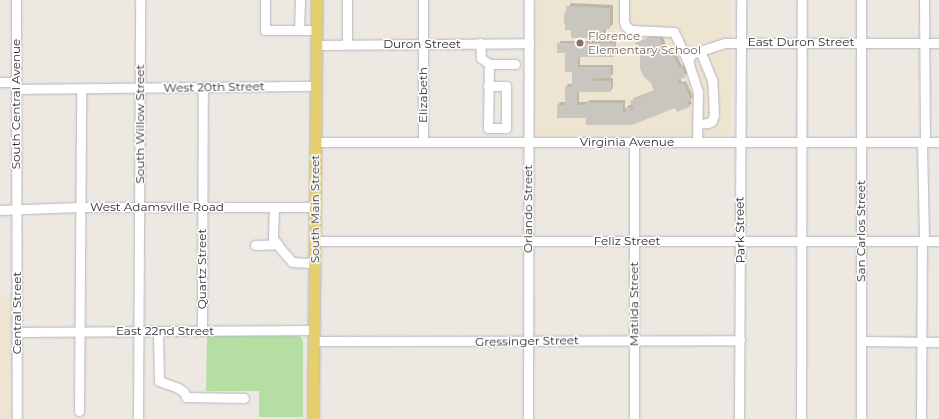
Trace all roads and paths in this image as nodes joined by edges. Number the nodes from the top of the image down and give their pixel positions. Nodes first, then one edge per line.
1 (16, 0) edge
2 (140, 0) edge
3 (265, 0) edge
4 (300, 0) edge
5 (317, 0) edge
6 (347, 0) edge
7 (423, 0) edge
8 (529, 0) edge
9 (624, 0) edge
10 (741, 0) edge
11 (802, 0) edge
12 (861, 0) edge
13 (924, 0) edge
14 (299, 30) junction
15 (316, 30) junction
16 (741, 42) junction
17 (801, 42) junction
18 (480, 43) junction
19 (529, 43) junction
20 (861, 43) junction
21 (924, 43) junction
22 (939, 43) edge
23 (316, 44) junction
24 (347, 44) junction
25 (423, 44) junction
26 (700, 51) junction
27 (688, 62) junction
28 (489, 64) junction
29 (515, 64) dead end
30 (0, 82) edge
31 (16, 86) junction
32 (316, 86) junction
33 (488, 86) junction
34 (203, 87) junction
35 (140, 88) junction
36 (81, 89) junction
37 (697, 124) junction
38 (488, 128) junction
39 (315, 142) junction
40 (423, 142) junction
41 (481, 142) junction
42 (528, 142) junction
43 (634, 142) junction
44 (697, 142) junction
45 (739, 142) junction
46 (801, 142) junction
47 (861, 142) junction
48 (924, 142) junction
49 (939, 142) edge
50 (79, 207) junction
51 (140, 207) junction
52 (202, 207) junction
53 (274, 207) junction
54 (315, 207) junction
55 (17, 208) junction
56 (0, 210) edge
57 (315, 241) junction
58 (528, 241) junction
59 (634, 241) junction
60 (740, 241) junction
61 (802, 241) junction
62 (861, 241) junction
63 (923, 241) junction
64 (939, 241) edge
65 (278, 244) junction
66 (255, 245) dead end
67 (314, 263) junction
68 (158, 331) junction
69 (202, 331) junction
70 (17, 332) junction
71 (79, 332) junction
72 (139, 332) junction
73 (314, 336) junction
74 (634, 340) junction
75 (740, 340) junction
76 (528, 341) junction
77 (861, 342) junction
78 (923, 342) junction
79 (939, 342) edge
80 (244, 398) dead end
81 (79, 411) dead end
82 (17, 419) edge
83 (138, 419) edge
84 (313, 419) edge
85 (528, 419) edge
86 (634, 419) edge
87 (739, 419) edge
88 (801, 419) edge
89 (861, 419) edge
90 (922, 419) edge

1 - 31 street, South Central Avenue
2 - 35 street, South Willow Street
3 - 14 street
4 - 14 street
5 - 15 main road, South Main Street
6 - 24 street
7 - 25 street, Elizabeth
8 - 19 street, Orlando Street
9 - 27 street
10 - 16 street, Park Street
11 - 17 street
12 - 20 street, San Carlos Street
13 - 21 street
14 - 15 street
15 - 23 main road, South Main Street
16 - 17 street, East Duron Street
16 - 26 street, East Duron Street
16 - 45 street, Park Street
17 - 20 street, East Duron Street
17 - 46 street
18 - 19 street, Duron Street
18 - 25 street, Duron Street
18 - 28 street
19 - 42 street, Orlando Street
20 - 21 street
20 - 47 street, San Carlos Street
21 - 22 street
21 - 48 street
23 - 24 street, Duron Street
23 - 32 main road, South Main Street
24 - 25 street, Duron Street
25 - 40 street, Elizabeth
26 - 27 street
26 - 37 street
27 - 37 street
28 - 29 street
28 - 33 street
30 - 31 street, West 20th Street
31 - 36 street, West 20th Street
31 - 55 street, South Central Avenue
32 - 34 street, West 20th Street
32 - 39 main road, South Main Street
33 - 38 street
33 - 38 street
34 - 35 street, West 20th Street
34 - 52 street, Quartz Street
35 - 36 street, West 20th Street
35 - 51 street, South Willow Street
36 - 50 street
37 - 44 street
38 - 41 street
39 - 40 street, Virginia Avenue
39 - 54 main road, South Main Street
40 - 41 street, Virginia Avenue
41 - 42 street, Virginia Avenue
42 - 43 street, Virginia Avenue
42 - 58 street, Orlando Street
43 - 44 street, Virginia Avenue
43 - 59 street, Matilda Street
44 - 45 street, Virginia Avenue
45 - 46 street, Virginia Avenue
45 - 60 street, Park Street
46 - 47 street, Virginia Avenue
46 - 61 street
47 - 48 street, Virginia Avenue
47 - 62 street, San Carlos Street
48 - 49 street, Virginia Avenue
48 - 63 street
50 - 51 street, West Adamsville Road
50 - 55 street, West Adamsville Road
50 - 71 street
51 - 52 street, West Adamsville Road
51 - 72 street, South Willow Street
52 - 53 street, West Adamsville Road
52 - 69 street, Quartz Street
53 - 54 street, West Adamsville Road
53 - 65 street
54 - 57 main road, South Main Street
55 - 56 street, West Adamsville Road
55 - 70 street, Central Street
57 - 58 street, Feliz Street
57 - 67 main road, South Main Street
58 - 59 street, Feliz Street
58 - 76 street, Orlando Street
59 - 60 street, Feliz Street
59 - 74 street, Matilda Street
60 - 61 street, Feliz Street
60 - 75 street, Park Street
61 - 62 street, Feliz Street
61 - 88 street
62 - 63 street, Feliz Street
62 - 77 street, San Carlos Street
63 - 64 street, Feliz Street
63 - 78 street
65 - 66 street
65 - 67 street
67 - 73 main road, South Main Street
68 - 69 street, East 22nd Street
68 - 72 street, East 22nd Street
68 - 80 street
69 - 73 street, East 22nd Street
70 - 71 street, East 22nd Street
70 - 82 street, Central Street
71 - 72 street, East 22nd Street
71 - 81 street
72 - 83 street, South Willow Street
73 - 76 street, Gressinger Street
73 - 84 main road, South Main Street
74 - 75 street, Gressinger Street
74 - 76 street, Gressinger Street
74 - 86 street, Matilda Street
75 - 87 street, Park Street
76 - 85 street, Orlando Street
77 - 78 street
77 - 89 street, San Carlos Street
78 - 79 street
78 - 90 street

